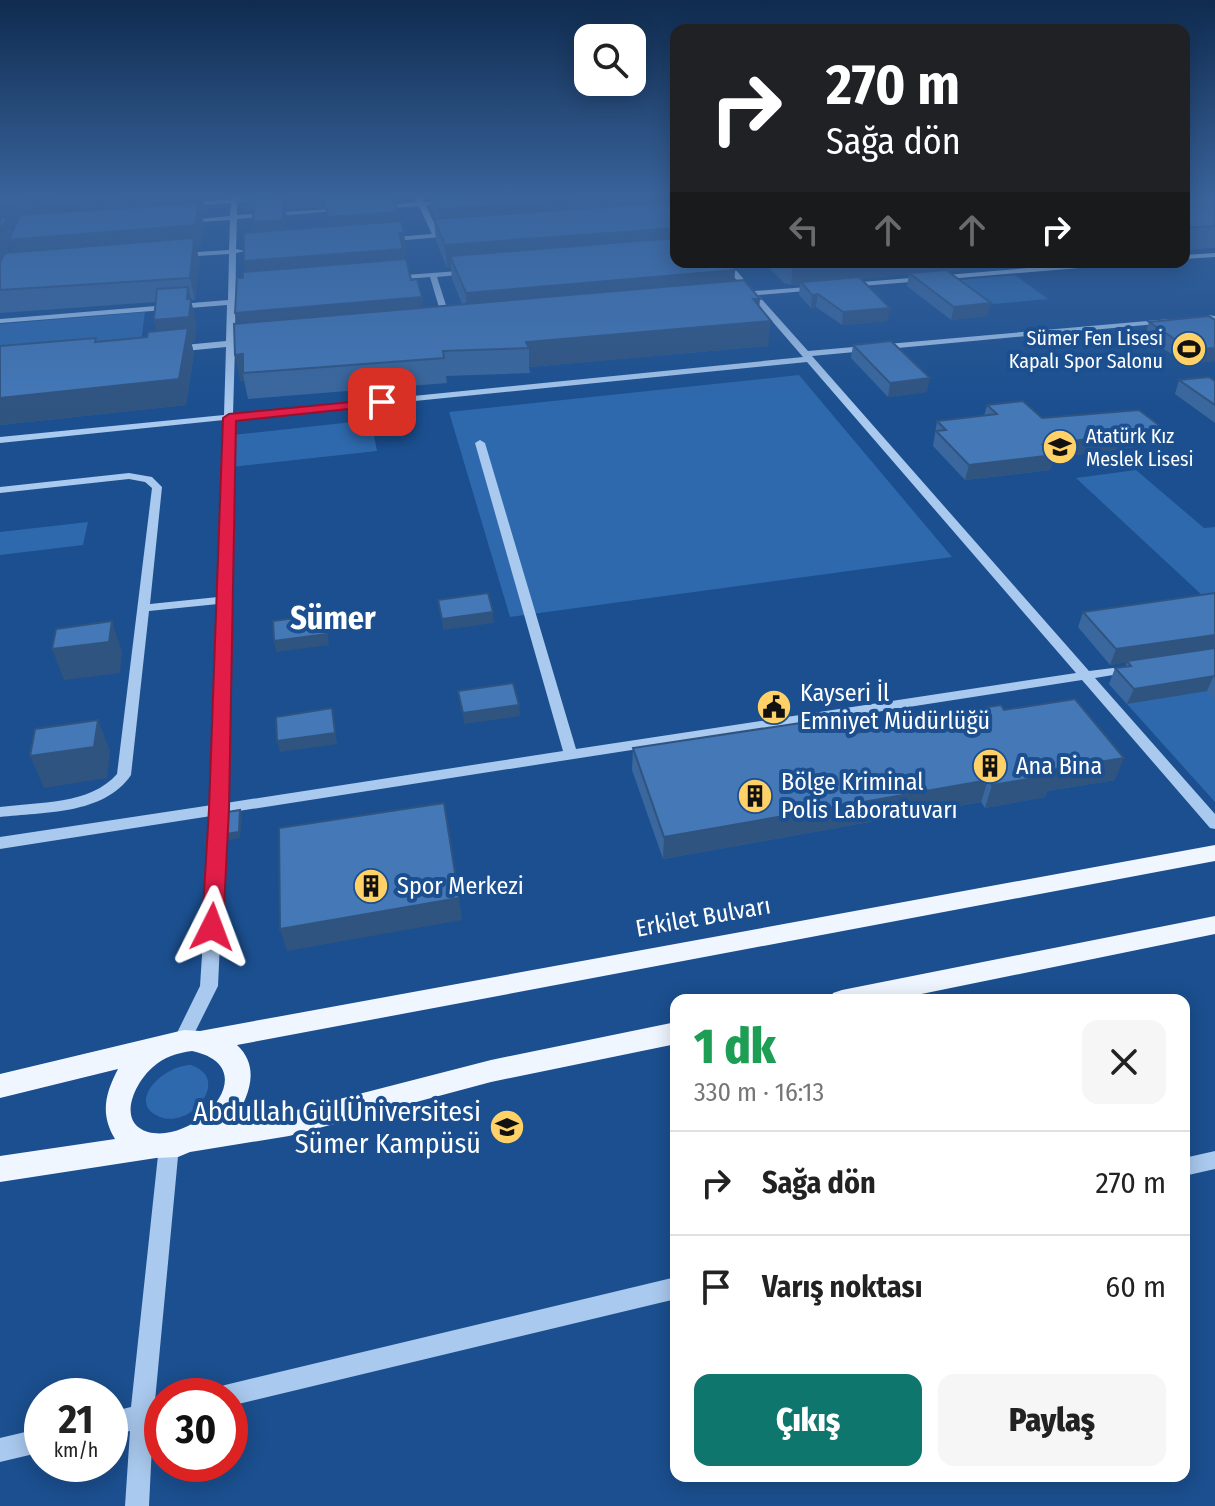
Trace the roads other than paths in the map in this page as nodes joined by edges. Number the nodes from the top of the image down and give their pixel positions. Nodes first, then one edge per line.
1 (233, 266) edge
2 (730, 268) edge
3 (1020, 268) edge
4 (1059, 268) edge
5 (479, 271) edge
6 (1024, 271) junction
7 (433, 275) junction
8 (387, 278) edge
9 (843, 286) edge
10 (828, 287) edge
11 (249, 290) edge
12 (754, 295) junction
13 (232, 296) junction
14 (740, 298) edge
15 (156, 307) junction
16 (1214, 318) edge
17 (1195, 319) edge
18 (1180, 320) edge
19 (0, 321) edge
20 (154, 322) edge
21 (464, 323) edge
22 (448, 325) junction
23 (433, 326) edge
24 (246, 342) edge
25 (231, 344) junction
26 (168, 350) edge
27 (807, 356) junction
28 (229, 418) junction
29 (0, 440) edge
30 (480, 443) dead end
31 (0, 490) edge
32 (226, 600) junction
33 (143, 608) junction
34 (1143, 666) edge
35 (1085, 675) junction
36 (571, 755) junction
37 (219, 809) junction
38 (0, 812) edge
39 (1215, 824) edge
40 (0, 843) edge
41 (1215, 853) edge
42 (1215, 925) edge
43 (872, 994) edge
44 (670, 1034) edge
45 (182, 1043) junction
46 (0, 1086) edge
47 (173, 1144) junction
48 (1215, 1160) edge
49 (1190, 1166) edge
50 (0, 1169) edge
51 (670, 1289) edge
52 (155, 1378) edge
53 (248, 1390) edge
54 (24, 1444) edge
55 (0, 1450) edge
56 (144, 1463) edge
57 (137, 1506) edge

1 - 13 street
2 - 12 street
3 - 6 street
4 - 6 street
5 - 7 street
6 - 9 street
7 - 8 street
7 - 22 street
10 - 12 street
11 - 13 street
12 - 14 street
12 - 27 street
13 - 15 street
13 - 25 street
15 - 19 street
15 - 20 street
16 - 17 street
18 - 27 street
21 - 22 street
22 - 23 street
24 - 25 street
25 - 26 street
25 - 28 street
27 - 28 street
27 - 35 street
28 - 29 street
28 - 32 street
30 - 36 street
31 - 33 street
32 - 33 street
32 - 37 street
33 - 38 street
34 - 35 street
35 - 36 street
35 - 39 street
36 - 37 street
37 - 40 street
37 - 45 street
41 - 45 main road, Erkilet Bulvarı
42 - 43 main road
44 - 47 main road
45 - 46 main road, Erkilet Bulvarı
45 - 47 main road
45 - 47 main road
47 - 50 main road
47 - 52 street
48 - 49 street
51 - 53 street
54 - 55 street
56 - 57 street

